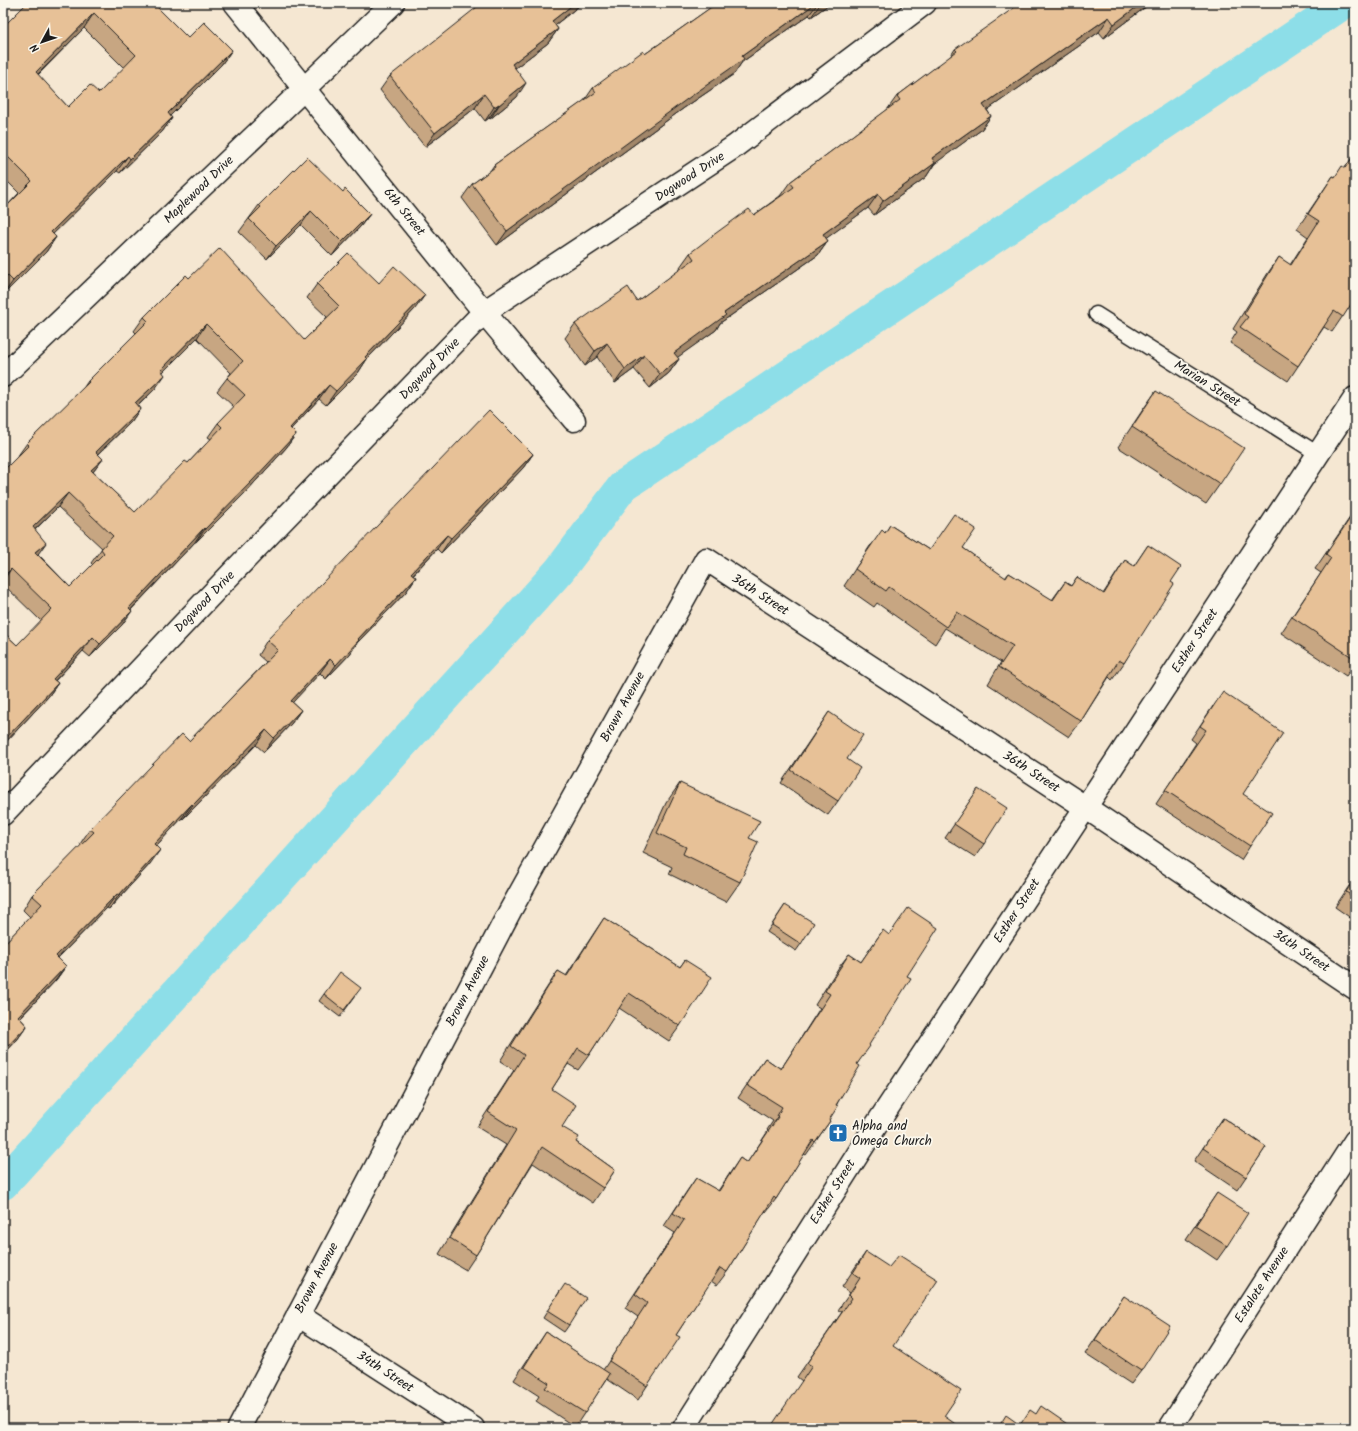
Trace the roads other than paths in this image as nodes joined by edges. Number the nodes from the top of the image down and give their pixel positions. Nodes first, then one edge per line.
1 (235, 3) edge
2 (393, 3) edge
3 (925, 3) edge
4 (305, 88) junction
5 (484, 312) junction
6 (1096, 314) dead end
7 (3, 376) edge
8 (1355, 398) edge
9 (574, 420) dead end
10 (1318, 454) junction
11 (706, 559) joint
12 (1085, 807) junction
13 (3, 814) edge
14 (1355, 988) edge
15 (1355, 1141) edge
16 (298, 1315) junction
17 (239, 1428) edge
18 (473, 1428) edge
19 (684, 1428) edge
20 (1170, 1428) edge

1 - 4 street, 6th Street
2 - 4 street, Maplewood Drive
3 - 5 street, Dogwood Drive
4 - 5 street, 6th Street
4 - 7 street, Maplewood Drive
5 - 9 street, 6th Street
5 - 13 street, Dogwood Drive
6 - 10 lane, Marian Street
8 - 10 street, Esther Street
10 - 12 street, Esther Street
11 - 12 street, 36th Street
11 - 16 street, Brown Avenue
12 - 14 street, 36th Street
12 - 19 street, Esther Street
15 - 20 street, Estalote Avenue
16 - 17 street, Brown Avenue
16 - 18 street, 34th Street

